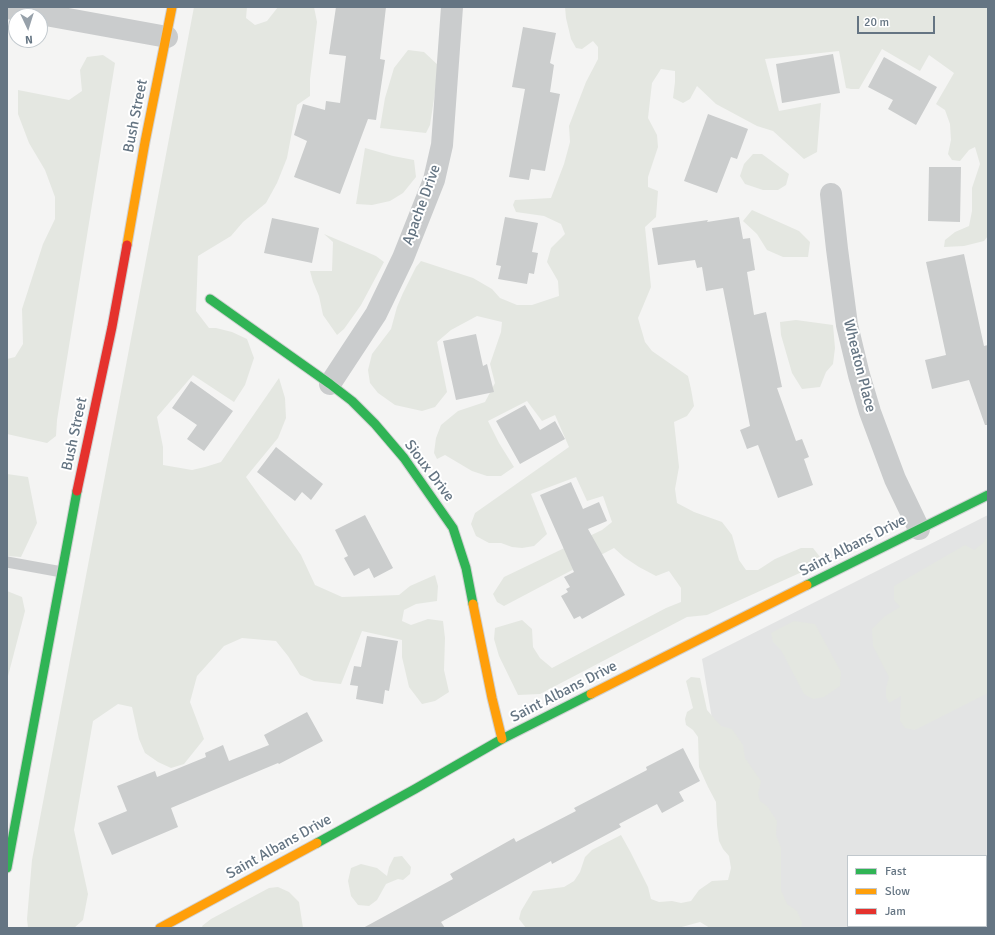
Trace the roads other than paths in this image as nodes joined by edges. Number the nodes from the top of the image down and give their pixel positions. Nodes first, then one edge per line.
1 (172, 7) edge
2 (452, 7) edge
3 (7, 8) edge
4 (166, 37) junction
5 (831, 194) dead end
6 (210, 299) dead end
7 (330, 384) junction
8 (988, 496) edge
9 (919, 529) junction
10 (7, 562) edge
11 (62, 572) junction
12 (502, 739) junction
13 (7, 868) edge
14 (160, 928) edge

1 - 4 street, Bush Street
2 - 7 street, Apache Drive
3 - 4 street
4 - 11 street, Bush Street
5 - 9 street, Wheaton Place
6 - 7 street, Sioux Drive
7 - 12 street, Sioux Drive
8 - 9 street, Saint Albans Drive
9 - 12 street, Saint Albans Drive
10 - 11 lane
11 - 13 street, Bush Street
12 - 14 street, Saint Albans Drive

